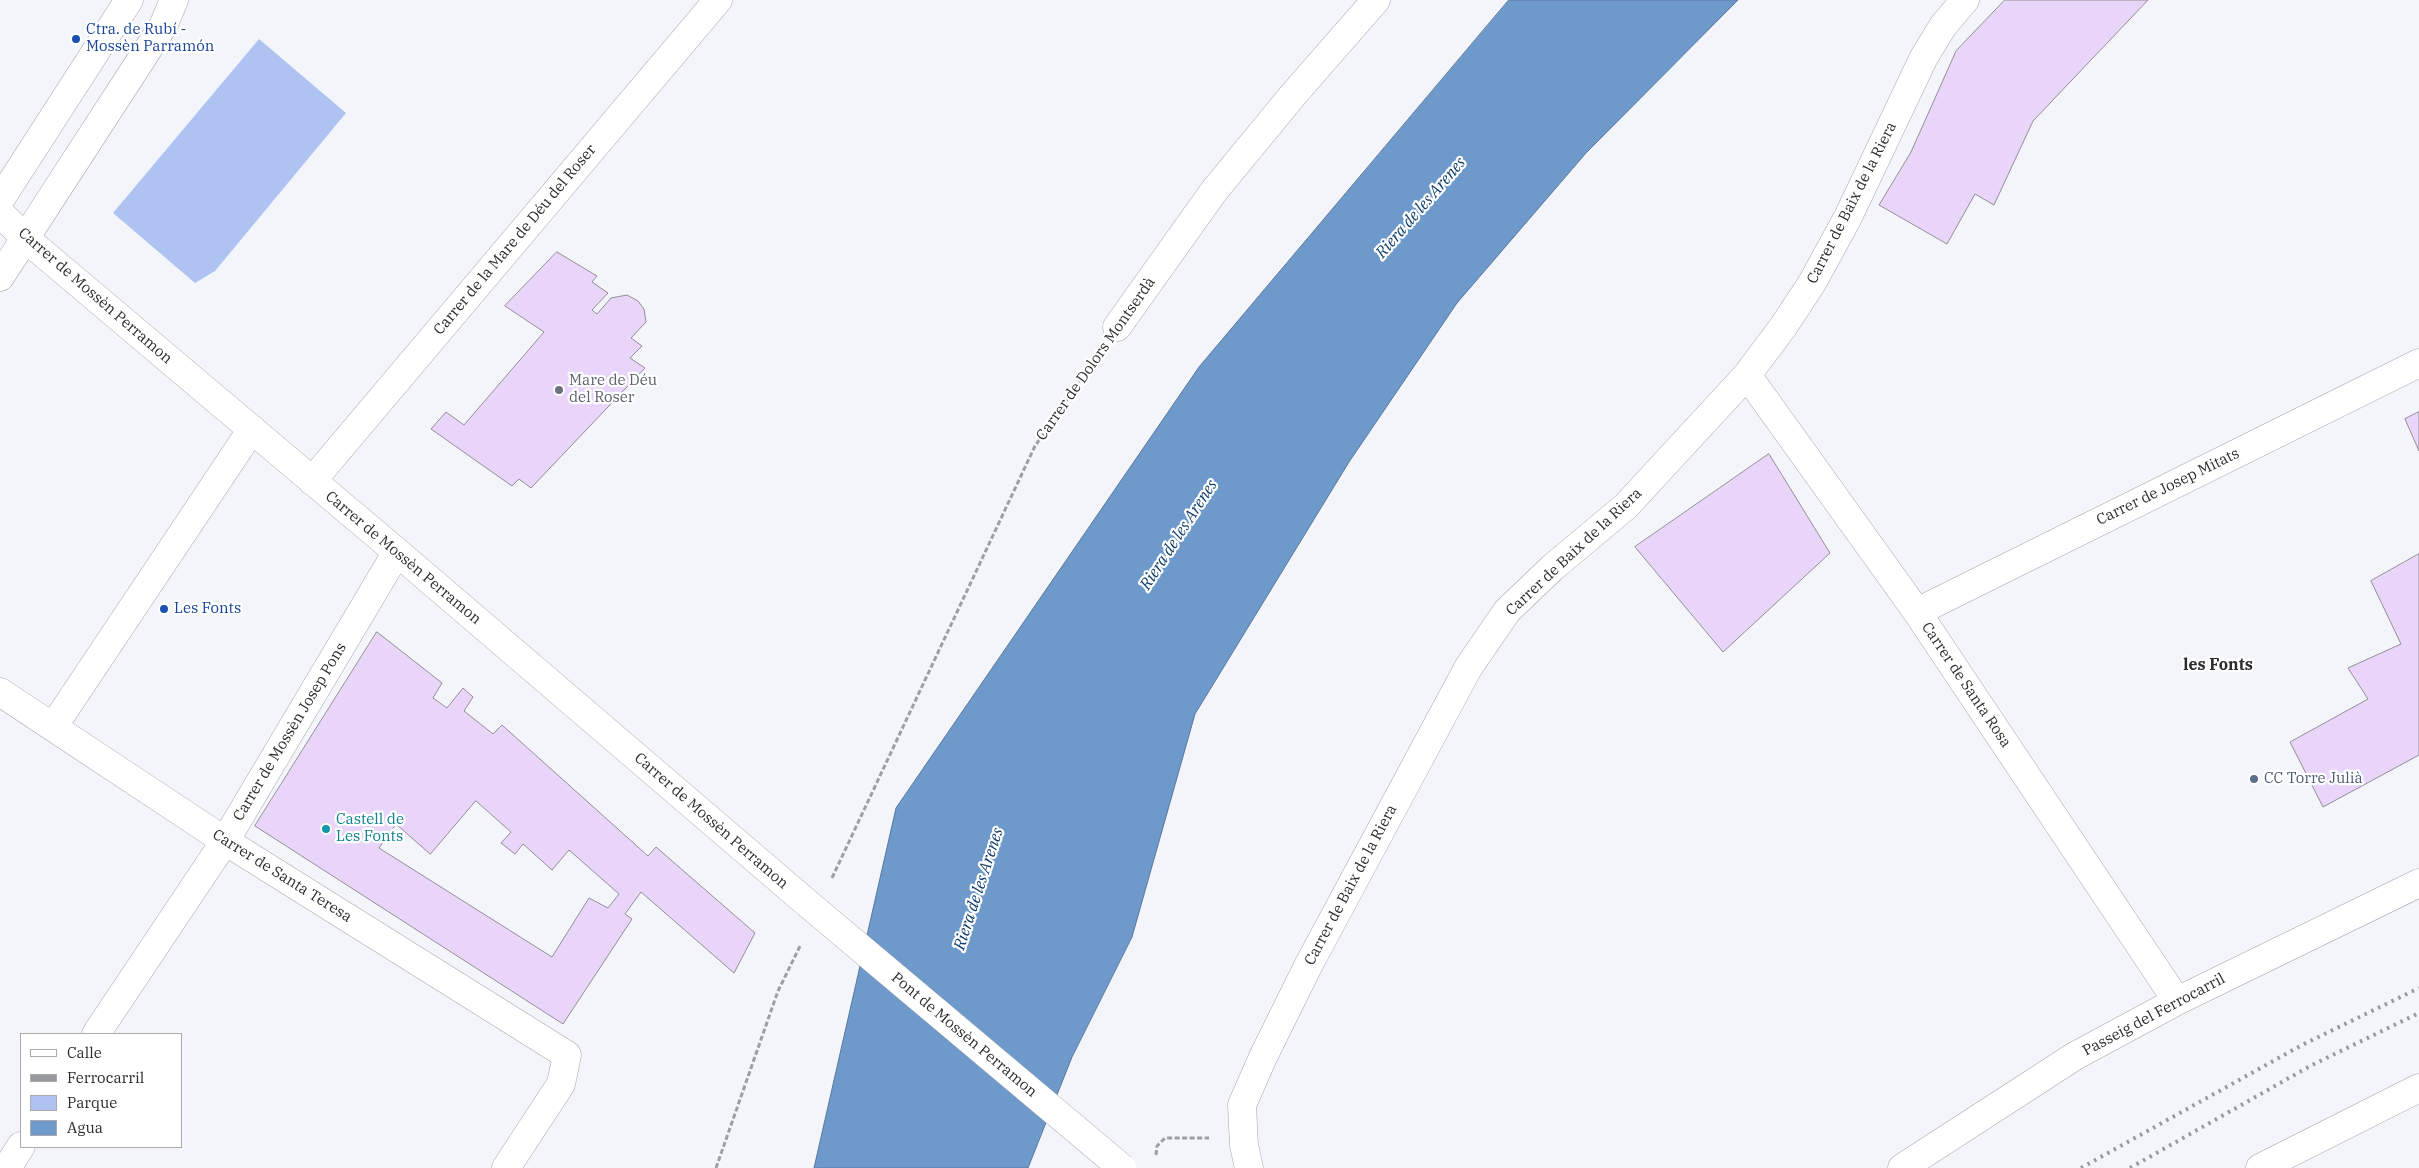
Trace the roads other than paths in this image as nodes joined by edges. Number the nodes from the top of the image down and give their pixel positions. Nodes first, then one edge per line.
1 (129, 0) edge
2 (174, 0) edge
3 (718, 0) edge
4 (1376, 0) edge
5 (1965, 0) edge
6 (0, 200) edge
7 (0, 214) edge
8 (25, 238) junction
9 (0, 277) edge
10 (1118, 327) road end
11 (2419, 363) edge
12 (1747, 375) junction
13 (252, 429) junction
14 (312, 481) junction
15 (397, 552) junction
16 (1917, 612) junction
17 (0, 692) edge
18 (53, 727) junction
19 (225, 841) junction
20 (2419, 883) edge
21 (807, 902) joint
22 (2177, 1001) junction
23 (97, 1033) edge
24 (2419, 1088) edge
25 (20, 1148) edge
26 (7, 1168) edge
27 (506, 1168) edge
28 (1122, 1168) edge
29 (1249, 1168) edge
30 (1902, 1168) edge
31 (2260, 1168) edge

1 - 6 street
2 - 8 street
3 - 14 street, Carrer de la Mare de Déu del Roser
4 - 10 street, Carrer de Dolors Montserdà
5 - 12 street, Carrer de Baix de la Riera
7 - 8 street, Carrer de Mossèn Perramon
8 - 9 street
8 - 13 street, Carrer de Mossèn Perramon
11 - 16 street, Carrer de Josep Mitats
12 - 16 street, Carrer de Santa Rosa
12 - 29 street, Carrer de Baix de la Riera
13 - 14 street, Carrer de Mossèn Perramon
13 - 18 street
14 - 15 street, Carrer de Mossèn Perramon
15 - 19 street, Carrer de Mossèn Josep Pons
15 - 21 street, Carrer de Mossèn Perramon
16 - 22 street, Carrer de Santa Rosa
17 - 18 street, Carrer de Santa Teresa
18 - 19 street, Carrer de Santa Teresa
19 - 23 street, Carrer de Mossèn Josep Pons
19 - 27 street, Carrer de Santa Teresa
20 - 22 street, Passeig del Ferrocarril
21 - 28 street, Pont de Mossèn Perramon, bridge
22 - 30 street, Passeig del Ferrocarril
24 - 31 street
25 - 26 street

